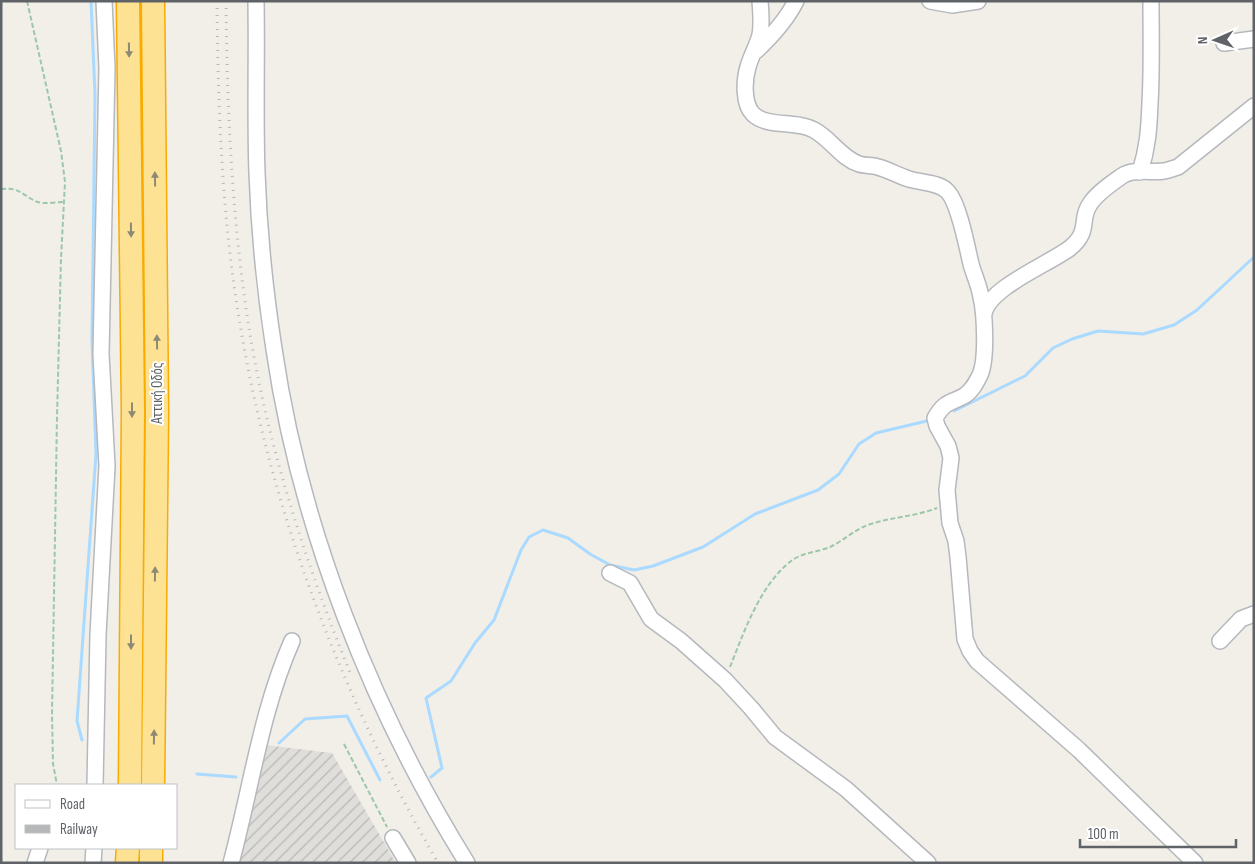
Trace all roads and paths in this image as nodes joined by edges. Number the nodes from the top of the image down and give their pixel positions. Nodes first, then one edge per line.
1 (28, 1) edge
2 (104, 1) edge
3 (128, 1) edge
4 (153, 1) edge
5 (256, 1) edge
6 (760, 1) edge
7 (796, 1) edge
8 (930, 1) edge
9 (978, 1) edge
10 (1150, 1) edge
11 (1254, 39) edge
12 (1224, 43) dead end
13 (754, 52) junction
14 (1254, 106) edge
15 (1140, 172) junction
16 (1, 189) edge
17 (64, 202) junction
18 (976, 277) junction
19 (1002, 290) junction
20 (983, 319) junction
21 (949, 498) junction
22 (610, 573) dead end
23 (1254, 614) edge
24 (292, 641) dead end
25 (1220, 641) dead end
26 (725, 680) junction
27 (344, 744) dead end
28 (57, 784) edge
29 (95, 784) edge
30 (130, 784) edge
31 (153, 784) edge
32 (393, 838) joint
33 (40, 849) edge
34 (94, 849) edge
35 (128, 849) edge
36 (151, 849) edge
37 (35, 863) edge
38 (93, 863) edge
39 (127, 863) edge
40 (151, 863) edge
41 (231, 863) edge
42 (408, 863) edge
43 (467, 863) edge
44 (928, 863) edge
45 (1195, 863) edge

1 - 17 path
2 - 29 street
3 -> 30 highway, Αττική Οδός
31 -> 4 highway, Αττική Οδός
5 - 43 street
6 - 13 street
7 - 13 street
8 - 9 street
10 - 15 street
11 - 12 street
13 - 18 street
14 - 15 street
15 - 19 street
16 - 17 path
17 - 28 path
18 - 19 street
18 - 20 street
19 - 20 street
20 - 21 street
21 - 26 path
21 - 45 street
22 - 26 street
23 - 25 street
24 - 41 street
26 - 44 street
27 - 32 path
32 - 42 street
33 - 37 street
34 - 38 street
35 - 39 highway
36 - 40 highway

